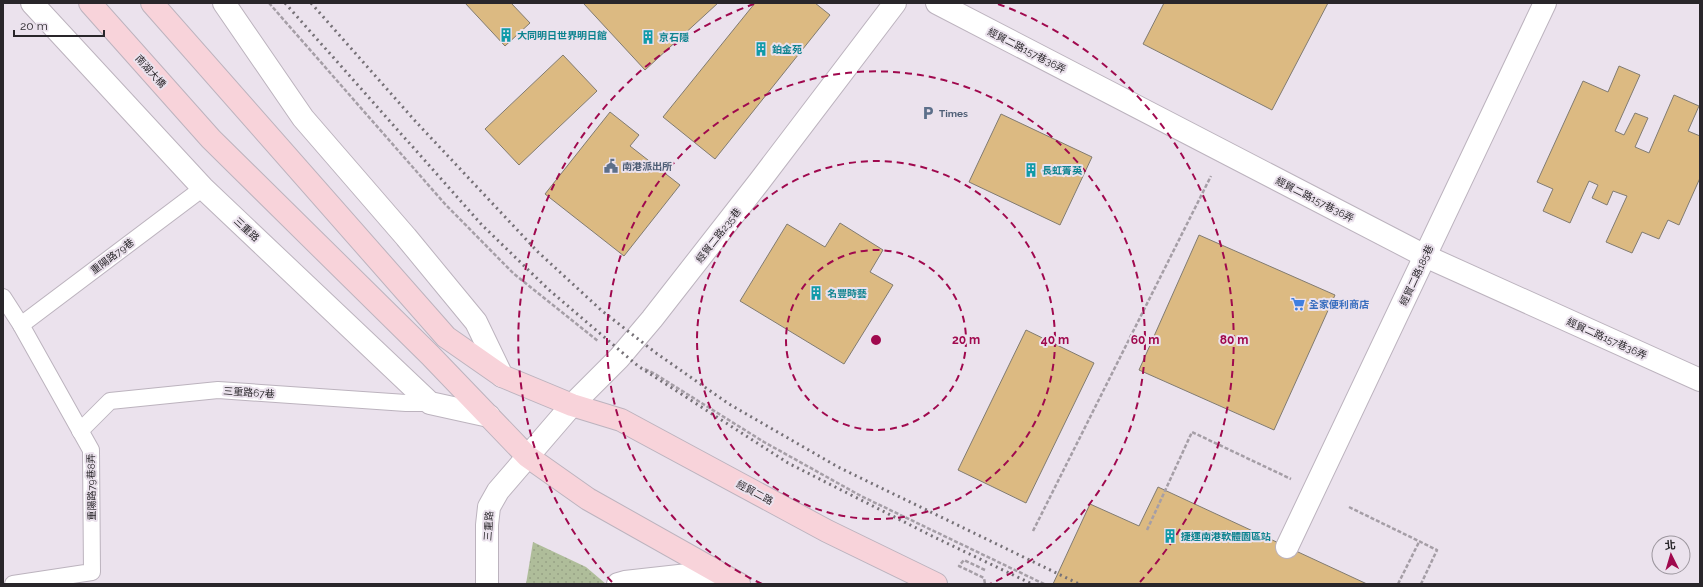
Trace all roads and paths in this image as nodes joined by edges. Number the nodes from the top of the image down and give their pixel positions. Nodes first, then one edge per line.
1 (32, 3) edge
2 (90, 3) edge
3 (152, 3) edge
4 (224, 3) edge
5 (895, 3) edge
6 (937, 3) edge
7 (1545, 3) edge
8 (1214, 169) dead end
9 (203, 188) junction
10 (1425, 256) junction
11 (3, 297) edge
12 (21, 325) junction
13 (502, 376) junction
14 (1700, 380) edge
15 (430, 403) junction
16 (572, 405) junction
17 (489, 416) junction
18 (80, 431) junction
19 (527, 456) junction
20 (1295, 481) dead end
21 (1349, 507) dead end
22 (1147, 530) dead end
23 (1033, 531) dead end
24 (1419, 542) junction
25 (1287, 547) dead end
26 (985, 570) dead end
27 (13, 584) edge
28 (487, 584) edge
29 (618, 584) edge
30 (723, 584) edge
31 (739, 584) edge
32 (936, 584) edge
33 (985, 584) edge
34 (1398, 584) edge
35 (1421, 584) edge

1 - 9 street, 三重路
2 - 17 main road, 南湖大橋
3 - 13 main road, 經貿二路
4 - 13 street
5 - 16 street, 經貿二路235巷
6 - 10 street, 經貿二路157巷36弄
7 - 10 street, 經貿二路185巷
8 - 23 path
9 - 12 lane, 重陽路79巷
9 - 15 street, 三重路
10 - 14 street, 經貿二路157巷36弄
10 - 25 street, 經貿二路185巷
11 - 12 lane, 重陽路79巷8弄
12 - 18 lane, 重陽路79巷8弄
13 - 16 main road, 經貿二路
15 - 17 street
15 - 18 lane, 三重路67巷
16 - 19 street, 經貿二路235巷
16 - 32 main road, 經貿二路
17 - 19 main road, 南湖大橋
18 - 27 lane, 重陽路79巷8弄
19 - 28 street, 三重路
19 - 31 main road
20 - 22 path
21 - 24 path
24 - 34 path
24 - 35 path
26 - 33 path
29 - 30 street

